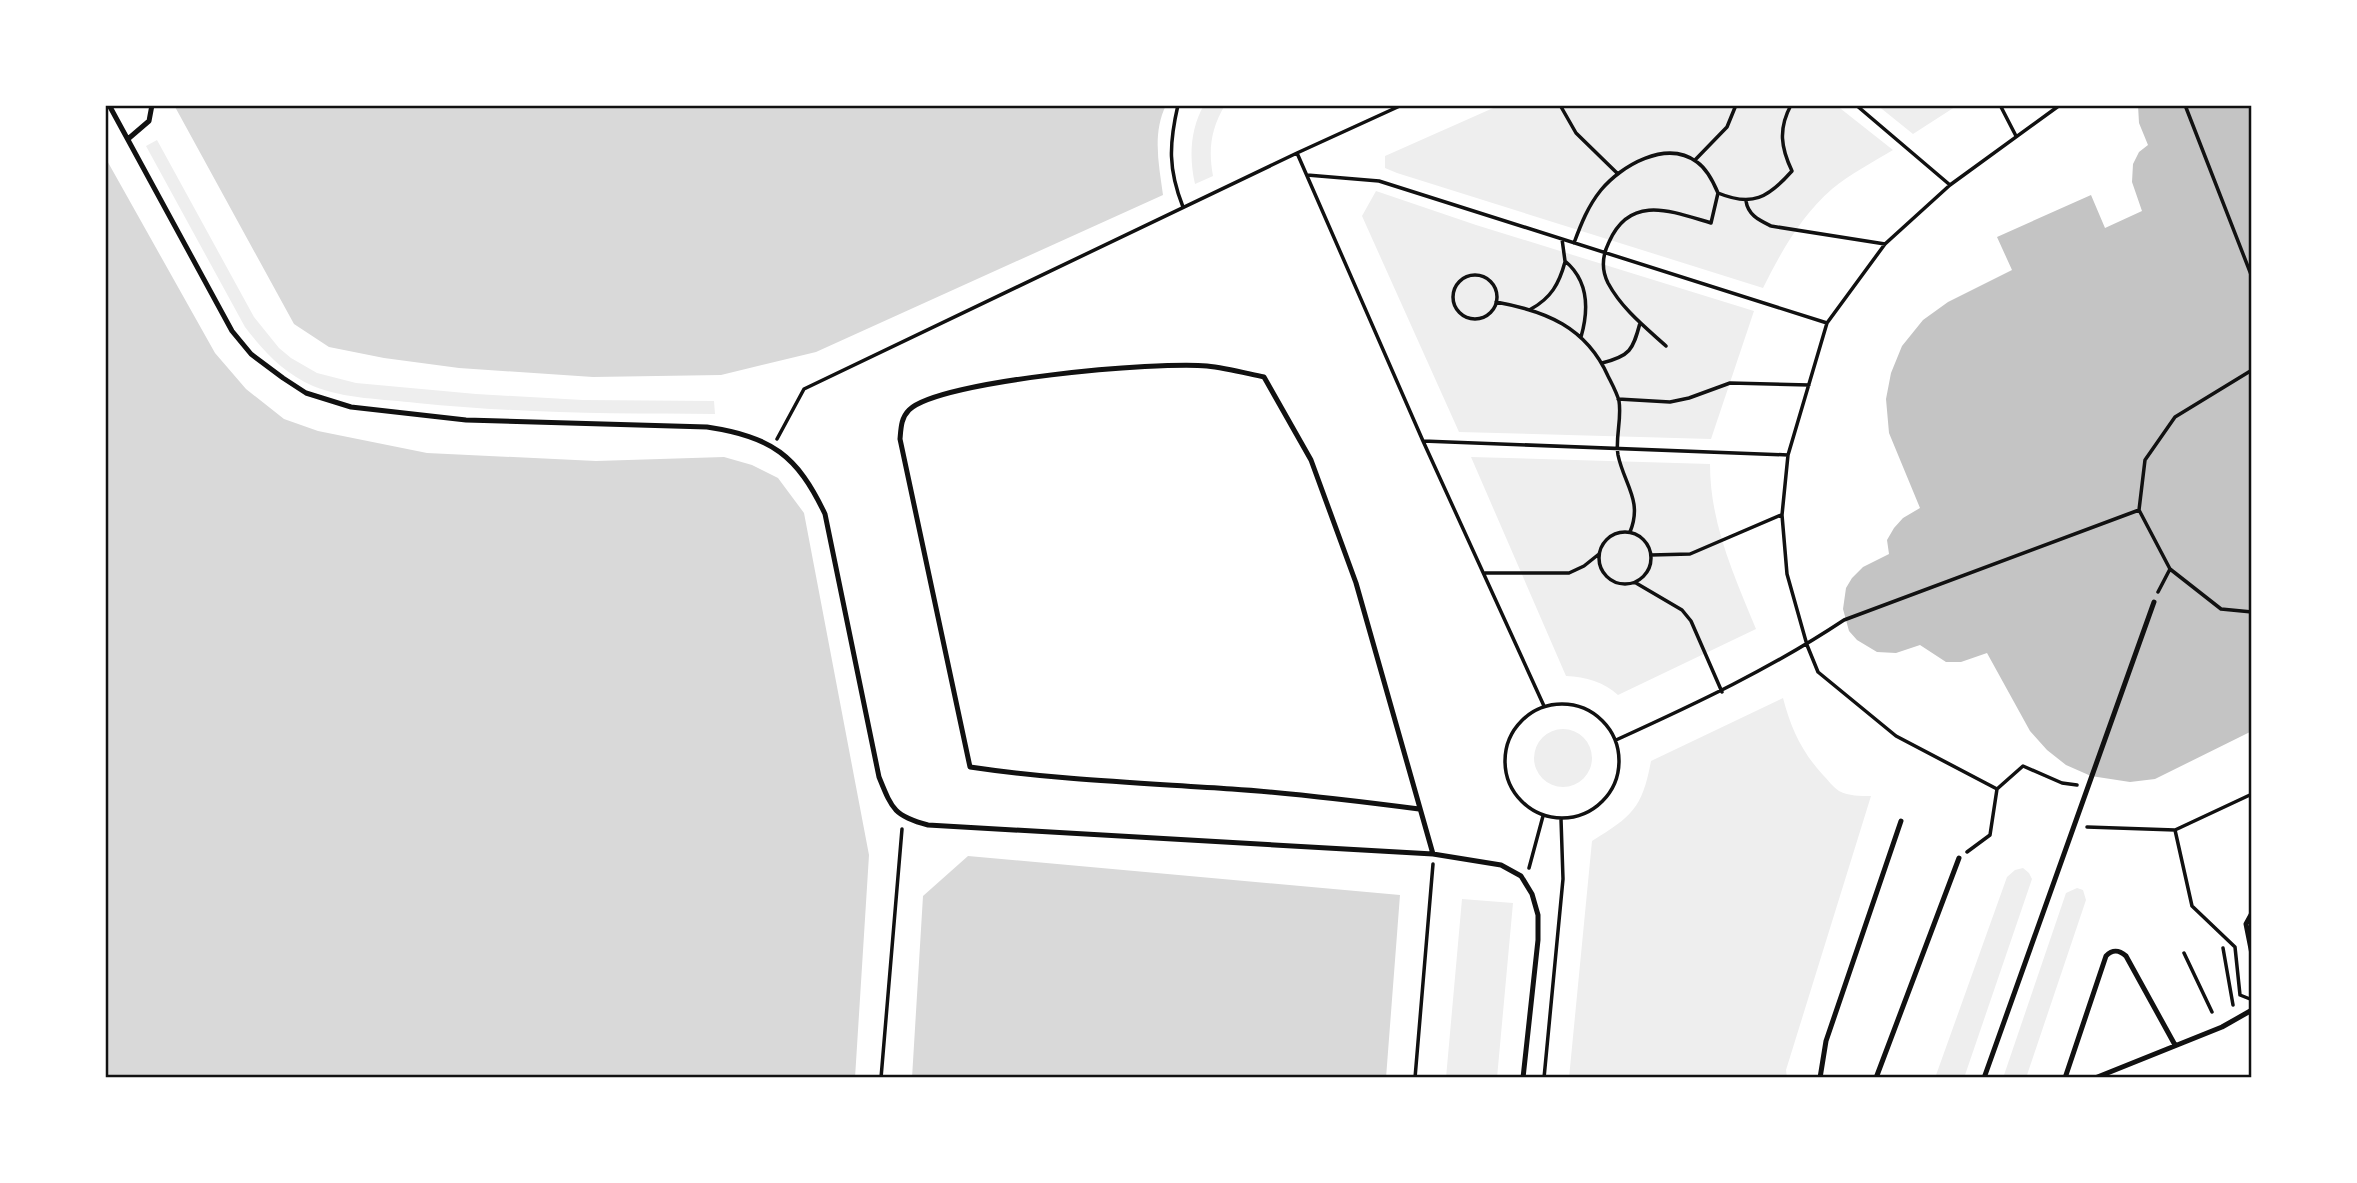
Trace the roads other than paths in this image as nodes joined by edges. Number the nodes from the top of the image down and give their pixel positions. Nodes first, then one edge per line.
1 (109, 105) edge
2 (152, 105) edge
3 (128, 139) junction
4 (2154, 602) road end
5 (1419, 809) junction
6 (1901, 821) dead end
7 (1433, 854) junction
8 (1959, 858) road end
9 (2252, 913) edge
10 (2252, 954) edge
11 (2252, 1010) edge
12 (2175, 1045) junction
13 (1523, 1078) edge
14 (1820, 1078) edge
15 (1877, 1078) edge
16 (1984, 1078) edge
17 (2065, 1078) edge
18 (2095, 1078) edge

1 - 3 lane
2 - 3 lane
3 - 7 lane
4 - 16 lane
5 - 5 lane
5 - 7 lane
6 - 14 lane
7 - 13 lane
8 - 15 lane
9 - 10 lane
11 - 12 lane
12 - 17 lane
12 - 18 lane

